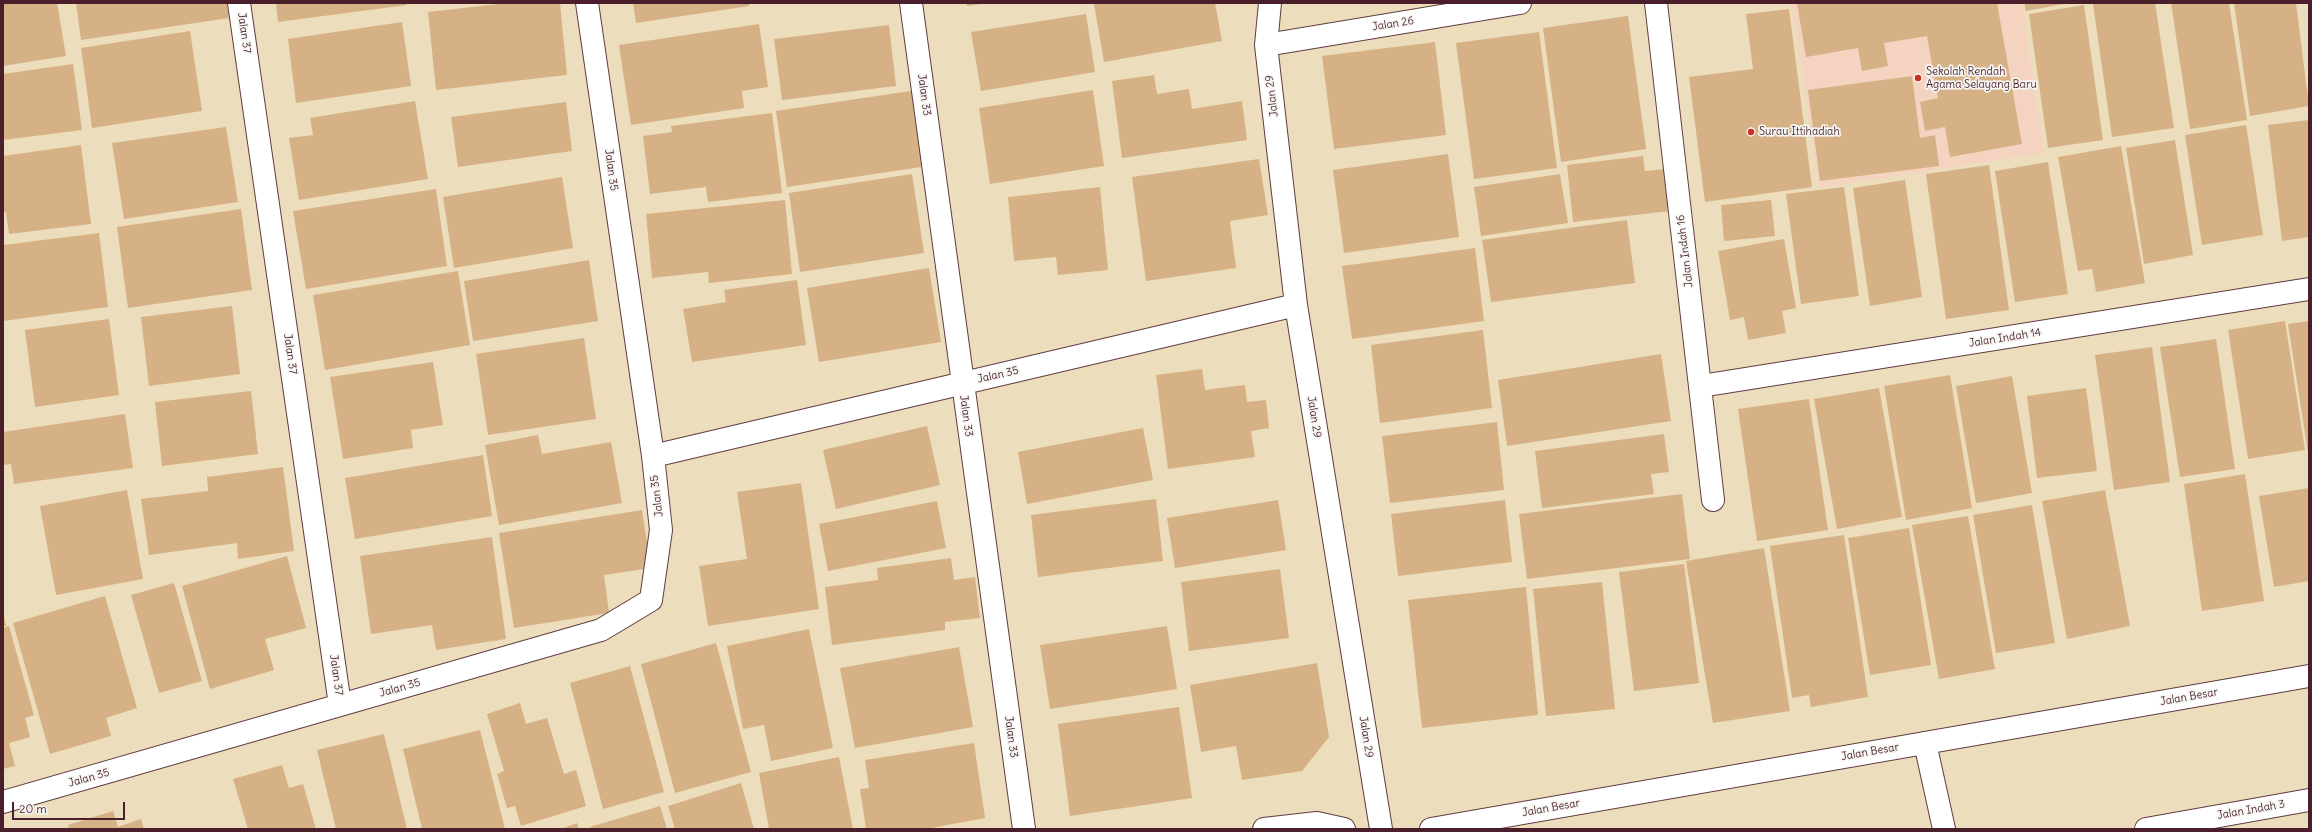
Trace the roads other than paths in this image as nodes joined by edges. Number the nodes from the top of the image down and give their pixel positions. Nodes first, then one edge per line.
1 (239, 3) edge
2 (587, 3) edge
3 (911, 3) edge
4 (1270, 3) edge
5 (1520, 3) edge
6 (1656, 3) edge
7 (1266, 45) junction
8 (2309, 289) edge
9 (1296, 305) junction
10 (962, 384) junction
11 (1701, 386) junction
12 (653, 456) junction
13 (1713, 500) dead end
14 (2309, 676) edge
15 (340, 705) junction
16 (1925, 743) junction
17 (2309, 800) edge
18 (3, 802) edge
19 (1024, 829) edge
20 (1264, 829) edge
21 (1344, 829) edge
22 (1380, 829) edge
23 (1431, 829) edge
24 (1944, 829) edge
25 (2146, 829) edge

1 - 15 street, Jalan 37
2 - 12 street, Jalan 35
3 - 10 street, Jalan 33
4 - 7 street, Jalan 29
5 - 7 street, Jalan 26
6 - 11 street, Jalan Indah 16
7 - 9 street, Jalan 29
8 - 11 street, Jalan Indah 14
9 - 10 street, Jalan 35
9 - 22 street, Jalan 29
10 - 12 street, Jalan 35
10 - 19 street, Jalan 33
11 - 13 street, Jalan Indah 16
12 - 15 street, Jalan 35
14 - 16 street, Jalan Besar
15 - 18 street, Jalan 35
16 - 23 street, Jalan Besar
16 - 24 street
17 - 25 street, Jalan Indah 3
20 - 21 street

